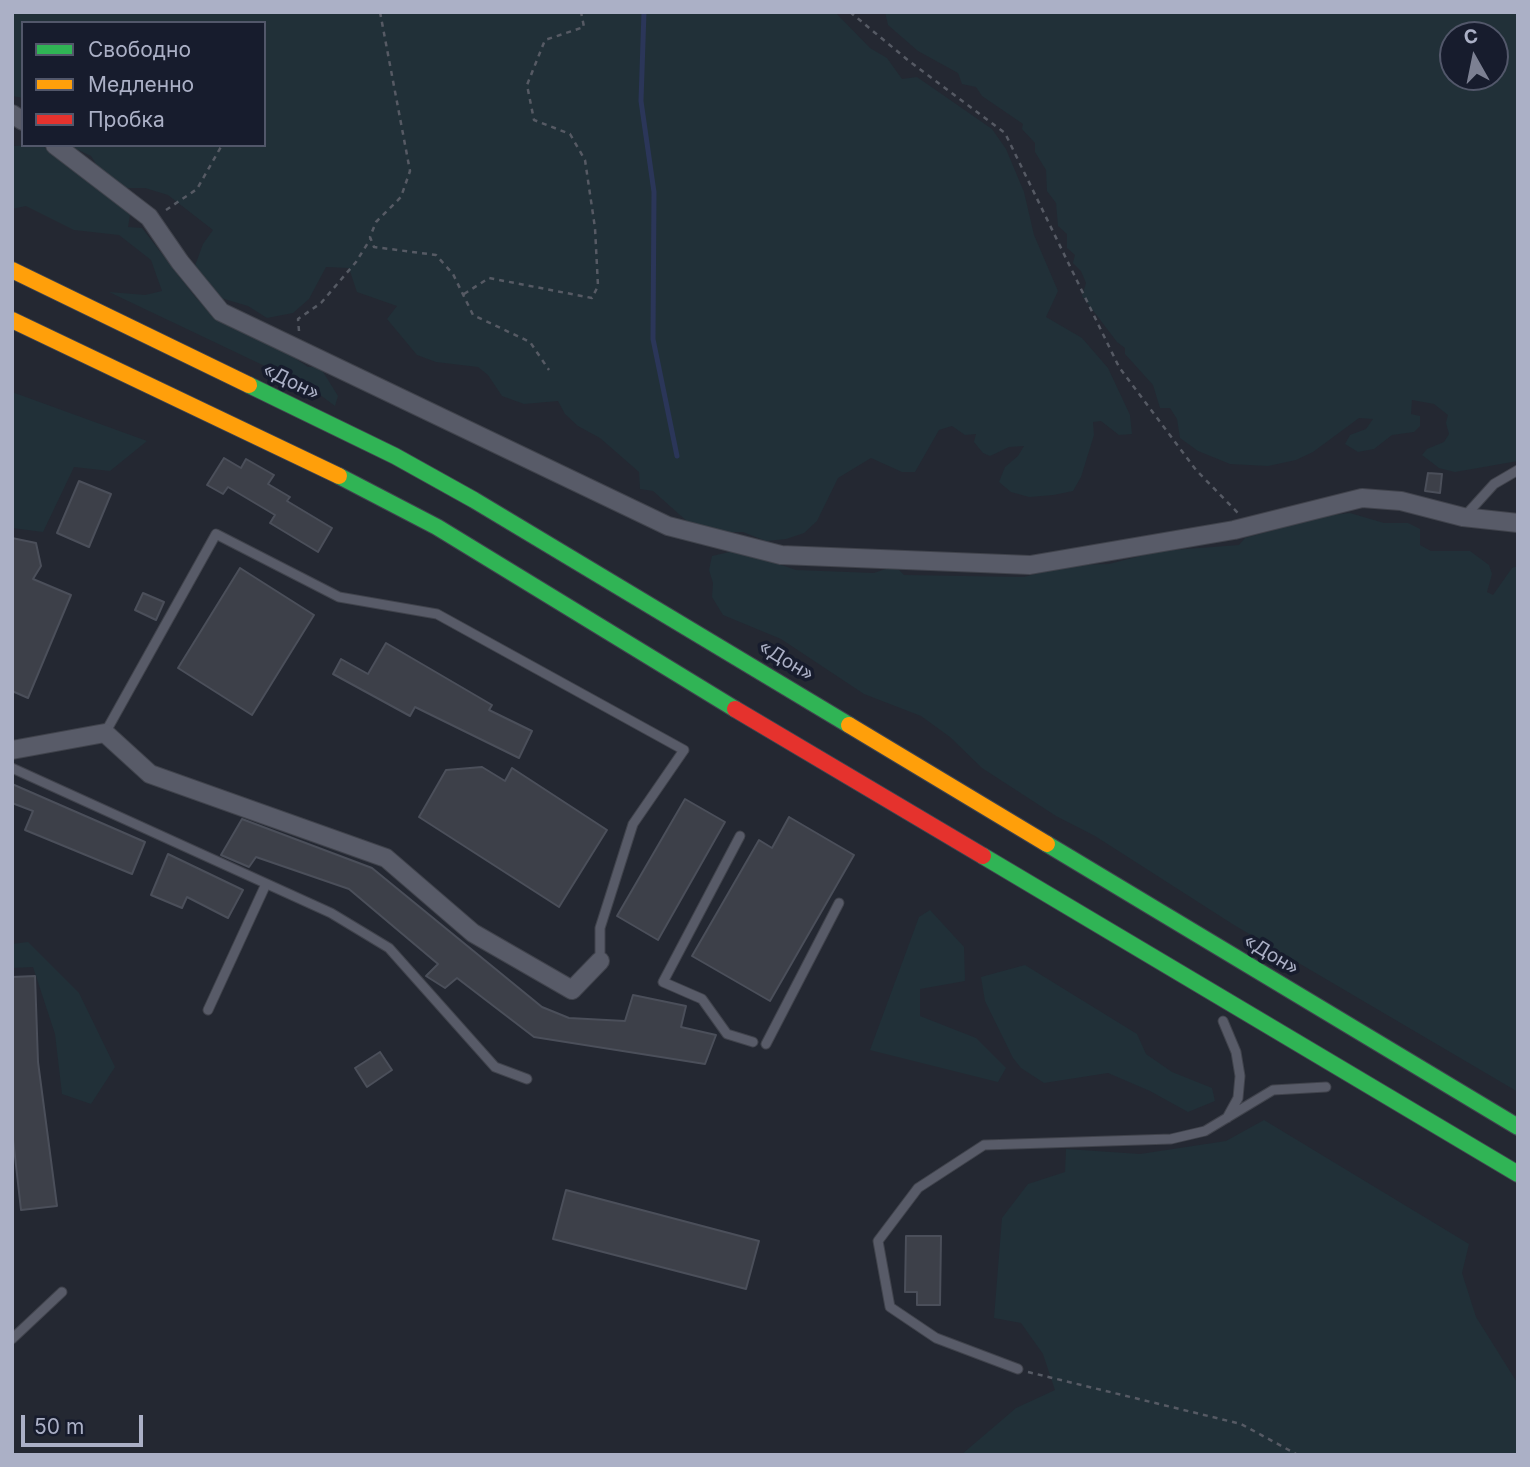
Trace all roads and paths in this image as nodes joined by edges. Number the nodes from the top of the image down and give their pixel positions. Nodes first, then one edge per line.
1 (380, 12) edge
2 (581, 12) edge
3 (850, 12) edge
4 (58, 147) edge
5 (221, 147) edge
6 (152, 220) junction
7 (371, 238) junction
8 (12, 270) edge
9 (464, 294) junction
10 (12, 320) edge
11 (301, 350) junction
12 (549, 370) dead end
13 (1518, 470) edge
14 (1464, 517) junction
15 (1518, 523) edge
16 (1250, 526) junction
17 (105, 733) junction
18 (12, 750) edge
19 (12, 768) edge
20 (740, 836) dead end
21 (266, 884) junction
22 (839, 903) dead end
23 (1097, 924) junction
24 (600, 961) joint
25 (1141, 970) dead end
26 (208, 1010) dead end
27 (1218, 1017) joint
28 (1246, 1036) dead end
29 (753, 1042) dead end
30 (766, 1044) dead end
31 (1304, 1073) dead end
32 (527, 1079) dead end
33 (1332, 1091) joint
34 (1227, 1120) junction
35 (1518, 1127) edge
36 (1518, 1174) edge
37 (62, 1292) dead end
38 (13, 1336) edge
39 (1018, 1369) joint
40 (1298, 1455) edge

1 - 7 path
2 - 9 path
3 - 16 path
4 - 6 street
5 - 6 path
6 - 11 street
7 - 9 path
7 - 11 path
8 - 35 highway, «Дон»
9 - 12 path
10 - 23 highway
11 - 16 street
13 - 14 lane
14 - 15 street
14 - 16 street
17 - 18 street
17 - 24 street
17 - 24 lane
19 - 21 lane
20 - 29 lane
21 - 26 lane
21 - 32 lane
22 - 30 lane
23 - 25 highway
23 - 36 highway
27 - 28 highway
27 - 34 lane
31 - 33 highway
33 - 34 lane
34 - 39 lane
37 - 38 lane
39 - 40 path

